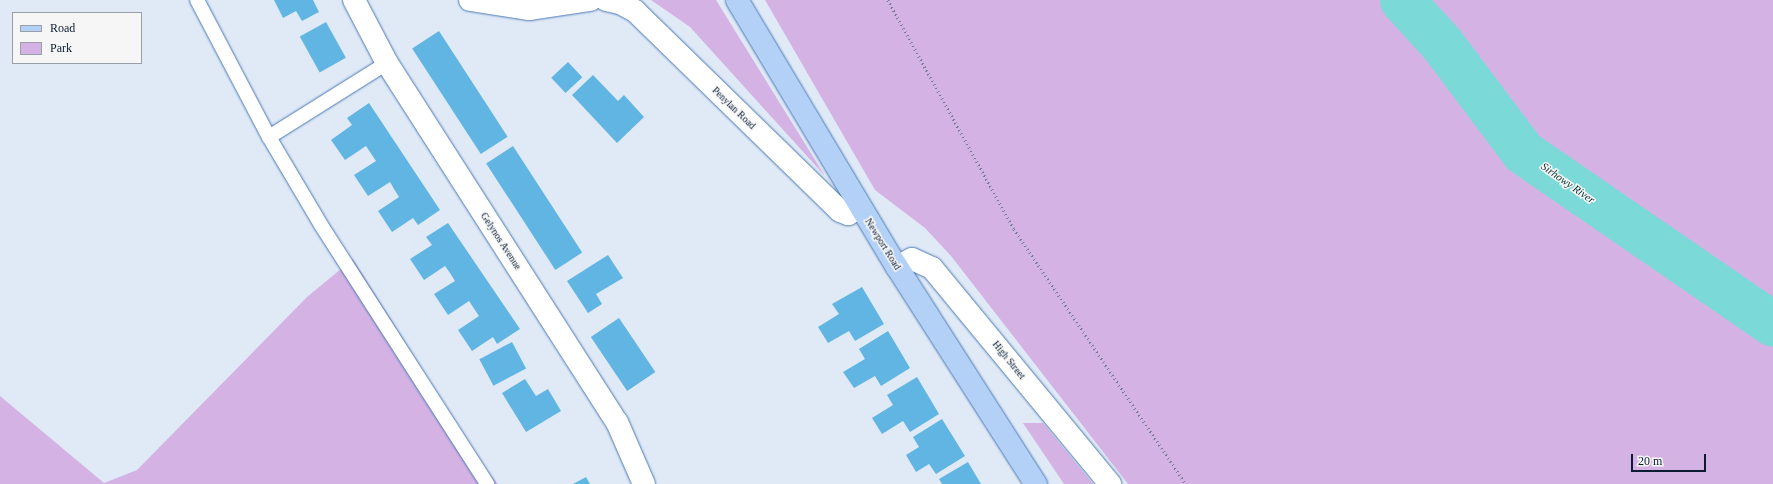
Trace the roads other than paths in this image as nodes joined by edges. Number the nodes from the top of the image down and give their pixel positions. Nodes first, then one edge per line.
1 (197, 0) edge
2 (354, 0) edge
3 (470, 0) edge
4 (590, 0) edge
5 (606, 0) edge
6 (737, 0) edge
7 (387, 63) junction
8 (269, 137) junction
9 (860, 207) junction
10 (897, 267) junction
11 (487, 484) edge
12 (644, 484) edge
13 (1036, 484) edge
14 (1110, 484) edge

1 - 8 lane
2 - 7 street, Gelynos Avenue
3 - 4 street
5 - 9 street, Penylan Road
6 - 9 main road, Newport Road
7 - 8 lane
7 - 12 street, Gelynos Avenue
8 - 11 lane
9 - 10 main road, Newport Road
10 - 13 main road, Newport Road
10 - 14 street, High Street

